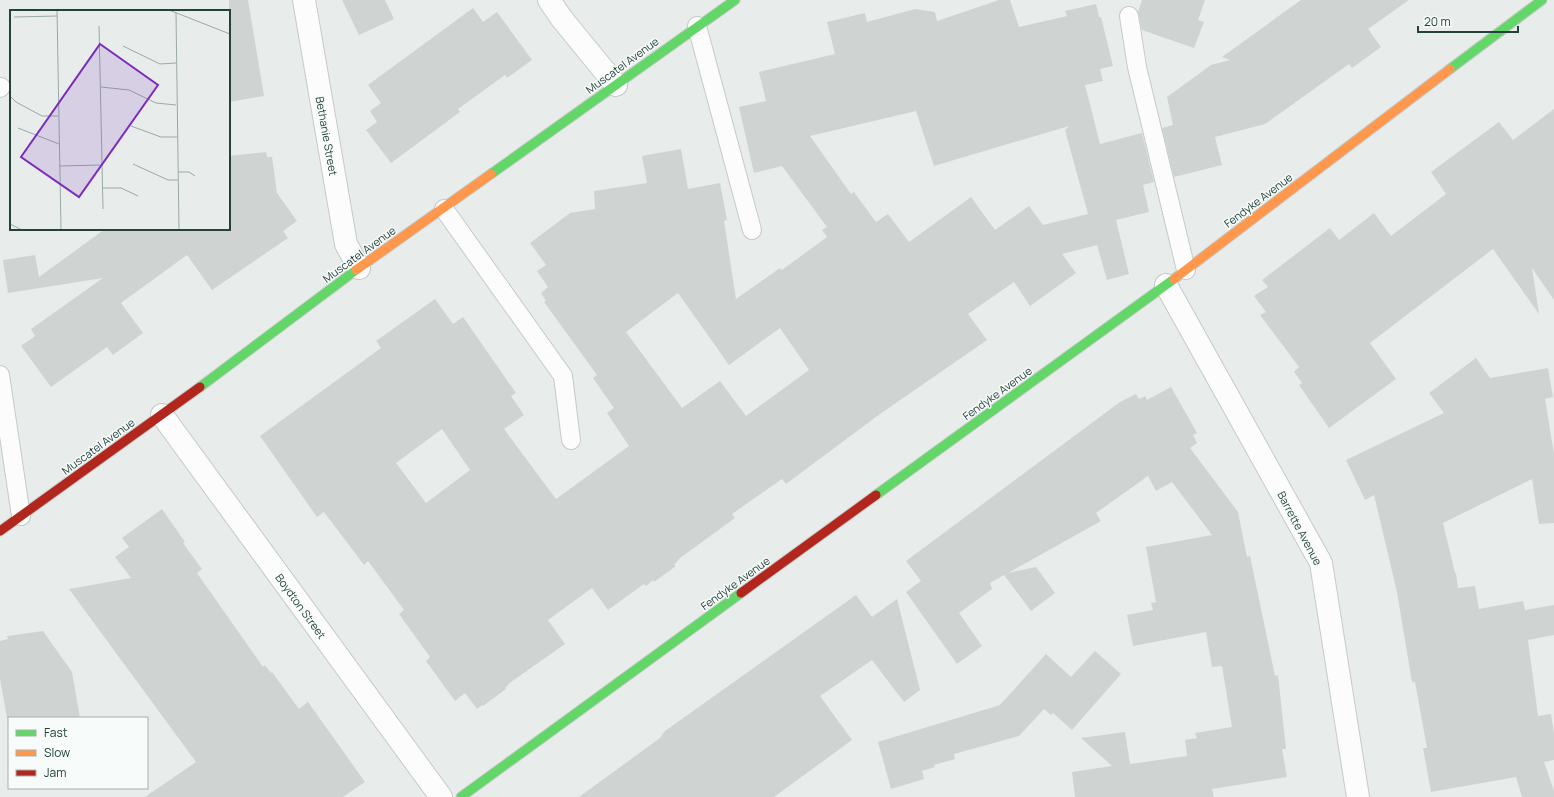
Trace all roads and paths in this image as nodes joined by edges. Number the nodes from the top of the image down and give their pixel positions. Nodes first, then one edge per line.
1 (304, 0) edge
2 (549, 0) edge
3 (735, 0) edge
4 (1542, 0) edge
5 (1129, 16) dead end
6 (697, 26) junction
7 (616, 85) junction
8 (444, 209) junction
9 (752, 230) dead end
10 (359, 268) junction
11 (1186, 270) junction
12 (1166, 284) junction
13 (0, 374) edge
14 (162, 415) junction
15 (571, 440) dead end
16 (21, 516) junction
17 (0, 530) edge
18 (441, 797) edge
19 (460, 797) edge
20 (1358, 797) edge

1 - 10 street, Bethanie Street
2 - 7 street
3 - 6 street, Muscatel Avenue
4 - 11 street, Fendyke Avenue
5 - 11 lane
6 - 7 street, Muscatel Avenue
6 - 9 lane
7 - 8 street, Muscatel Avenue
8 - 10 street, Muscatel Avenue
8 - 15 lane
10 - 14 street, Muscatel Avenue
11 - 12 street, Fendyke Avenue
12 - 19 street, Fendyke Avenue
12 - 20 street, Barrette Avenue
13 - 16 lane
14 - 16 street, Muscatel Avenue
14 - 18 street, Boydton Street
16 - 17 street, Muscatel Avenue

